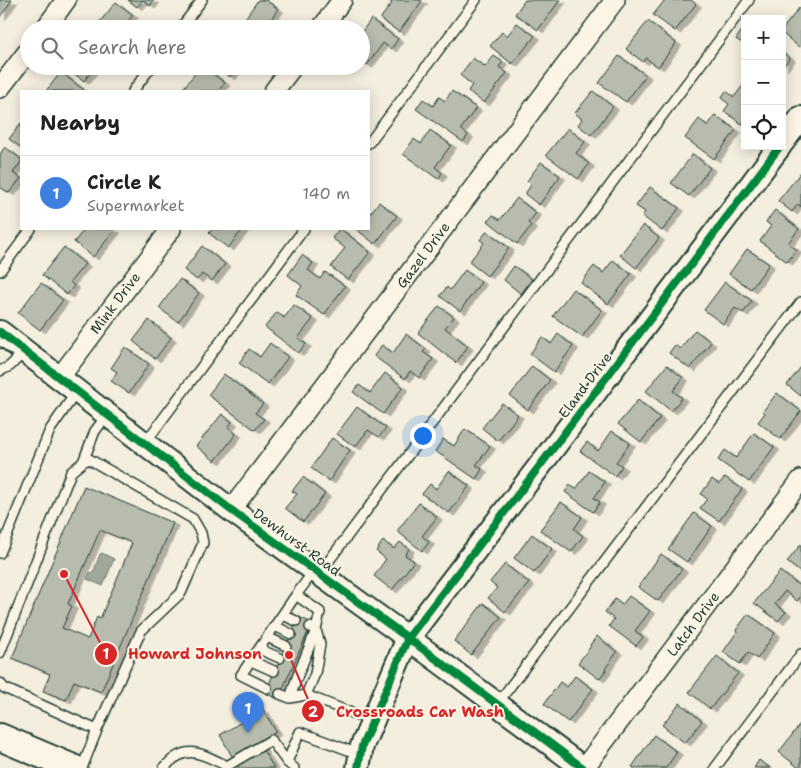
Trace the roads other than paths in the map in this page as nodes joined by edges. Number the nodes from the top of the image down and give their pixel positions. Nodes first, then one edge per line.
1 (66, 0) edge
2 (202, 0) edge
3 (342, 0) edge
4 (476, 0) edge
5 (615, 0) edge
6 (750, 0) edge
7 (52, 20) edge
8 (187, 20) edge
9 (328, 20) edge
10 (20, 62) edge
11 (145, 75) edge
12 (286, 75) edge
13 (0, 88) edge
14 (134, 90) edge
15 (275, 90) edge
16 (801, 118) edge
17 (786, 138) edge
18 (370, 142) edge
19 (777, 150) edge
20 (30, 230) edge
21 (170, 230) edge
22 (303, 230) edge
23 (0, 271) edge
24 (801, 302) edge
25 (0, 332) edge
26 (25, 351) junction
27 (0, 371) edge
28 (68, 384) junction
29 (108, 414) junction
30 (145, 443) junction
31 (83, 462) junction
32 (801, 480) edge
33 (231, 510) junction
34 (0, 552) edge
35 (317, 572) junction
36 (296, 595) junction
37 (283, 615) junction
38 (296, 622) dead end
39 (275, 626) junction
40 (313, 628) junction
41 (290, 634) dead end
42 (267, 637) junction
43 (408, 638) junction
44 (286, 646) dead end
45 (258, 649) junction
46 (0, 653) edge
47 (801, 654) edge
48 (280, 658) dead end
49 (251, 660) junction
50 (274, 671) dead end
51 (0, 683) edge
52 (267, 688) dead end
53 (280, 694) dead end
54 (306, 695) junction
55 (290, 698) junction
56 (497, 704) junction
57 (372, 722) junction
58 (97, 730) junction
59 (0, 737) edge
60 (355, 759) edge
61 (291, 765) edge
62 (227, 767) edge
63 (73, 768) edge
64 (82, 768) edge
65 (164, 768) edge
66 (583, 768) edge
67 (715, 768) edge

1 - 7 street
2 - 8 lane
3 - 9 street
4 - 18 lane
5 - 33 street, Gazel Drive
6 - 35 lane
10 - 13 street
11 - 14 lane
12 - 15 street
16 - 17 street
19 - 43 street, Eland Drive
20 - 23 lane
21 - 28 street, Mink Drive
22 - 30 lane
24 - 56 lane
25 - 26 street, Dewhurst Road
26 - 27 lane
26 - 28 street, Dewhurst Road
28 - 29 street, Dewhurst Road
28 - 34 lane
29 - 30 street, Dewhurst Road
29 - 31 lane
30 - 33 street, Dewhurst Road
31 - 46 lane
31 - 58 lane
32 - 66 street, Latch Drive
33 - 35 street, Dewhurst Road
35 - 36 lane
35 - 43 street, Dewhurst Road
36 - 37 lane
36 - 40 lane
37 - 38 lane
37 - 39 lane
39 - 41 lane
39 - 42 lane
40 - 54 lane
40 - 55 lane
42 - 44 lane
42 - 45 lane
43 - 56 street, Dewhurst Road
43 - 57 street, Eland Drive
45 - 48 lane
45 - 49 lane
47 - 67 lane
49 - 50 lane
49 - 52 lane
51 - 58 lane
53 - 55 lane
54 - 55 lane
54 - 57 lane
56 - 66 street, Dewhurst Road
57 - 60 street, Eland Drive
58 - 64 lane
59 - 63 main road
60 - 61 lane
61 - 62 lane
62 - 65 lane

